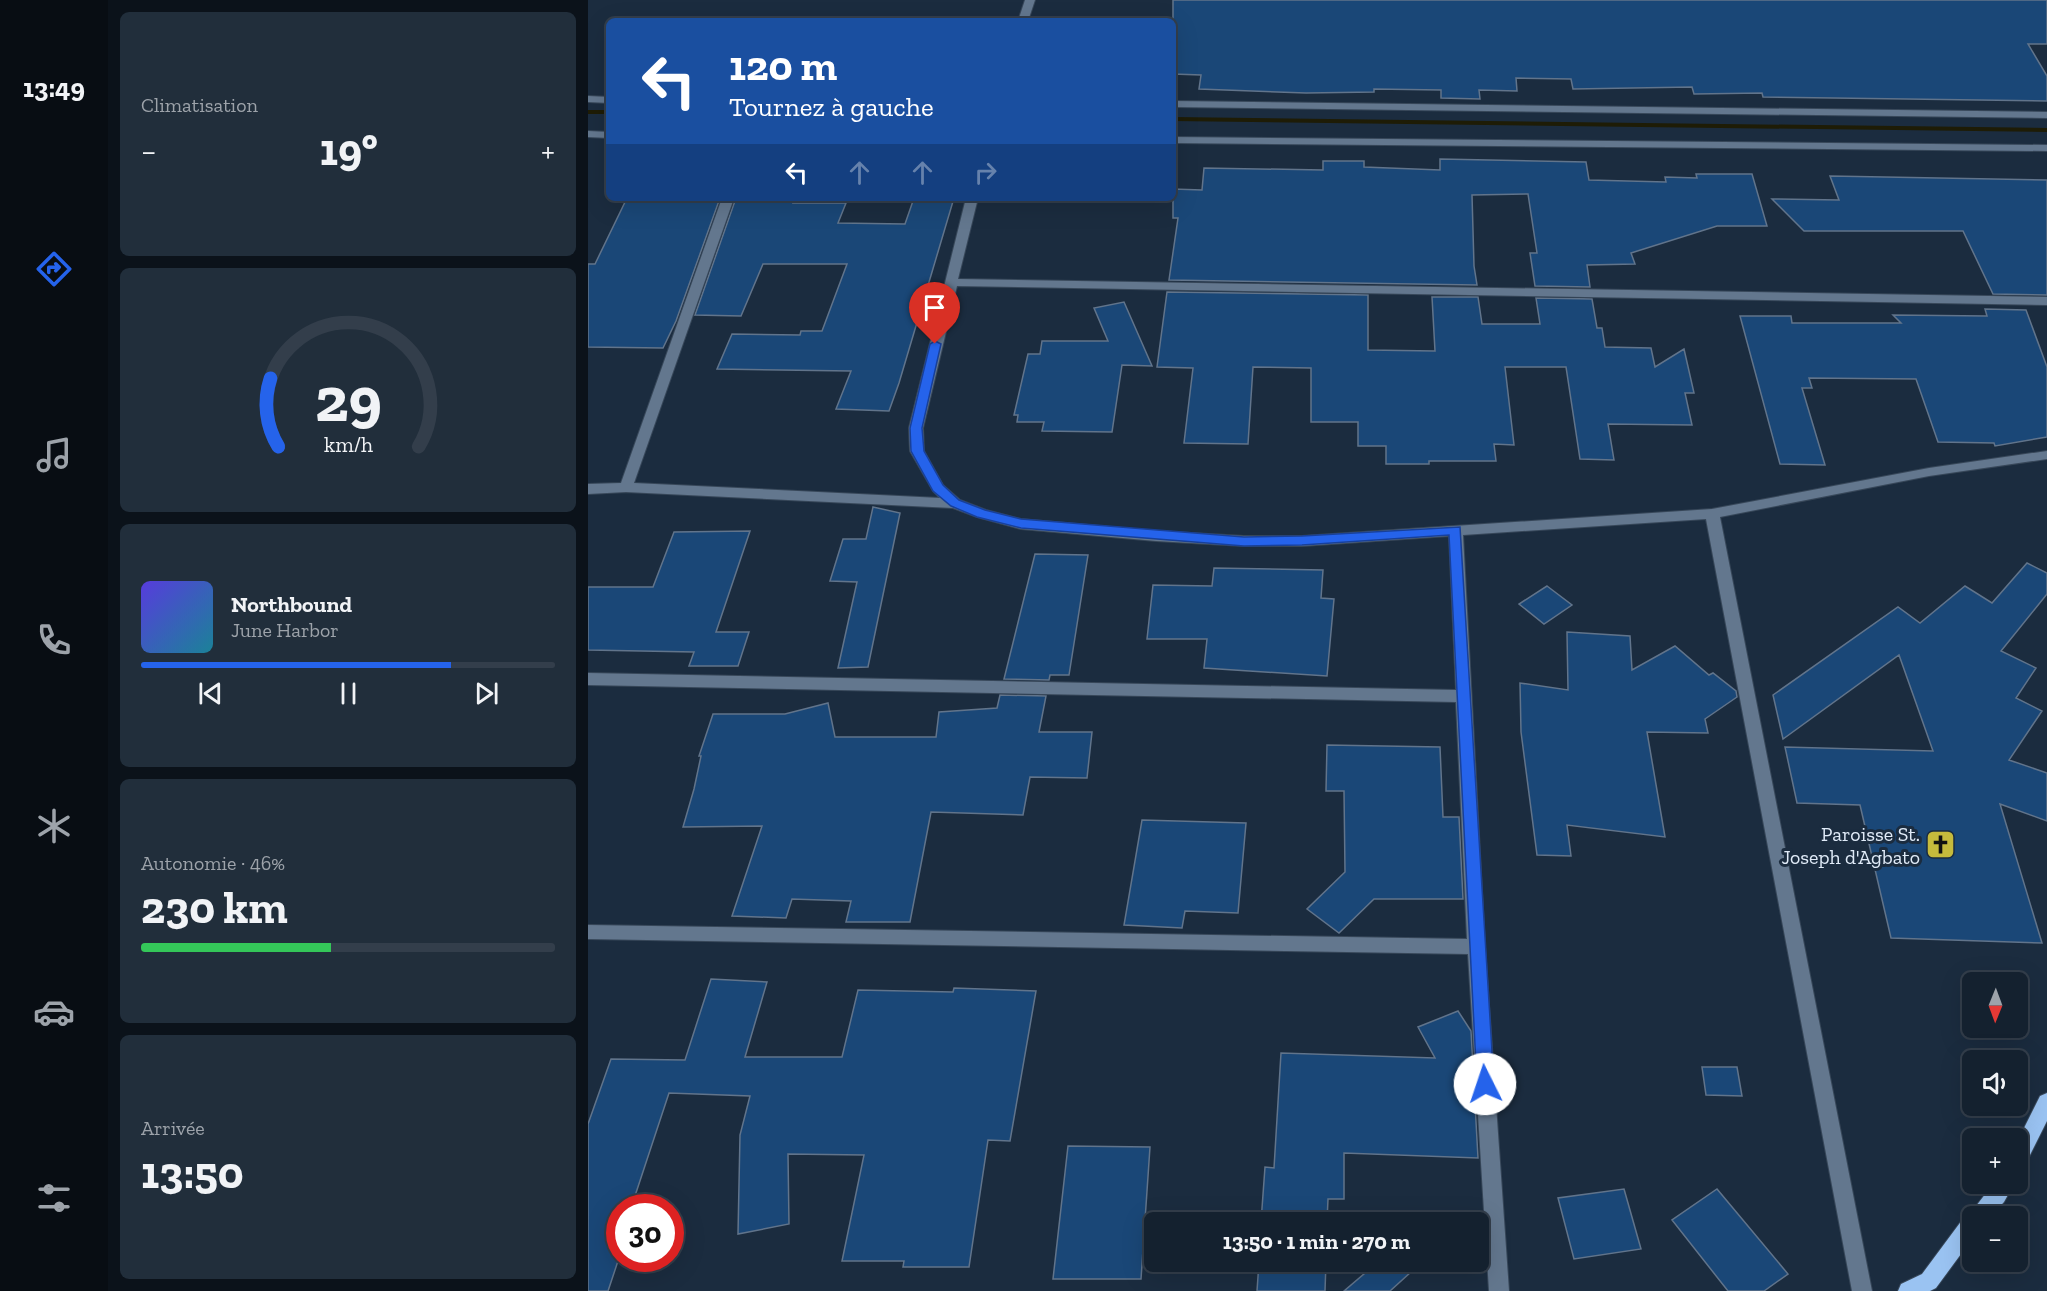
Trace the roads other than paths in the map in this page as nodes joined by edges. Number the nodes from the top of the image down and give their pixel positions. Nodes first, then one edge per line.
1 (1030, 0) edge
2 (1024, 18) edge
3 (588, 99) edge
4 (606, 99) edge
5 (1176, 104) edge
6 (2047, 115) edge
7 (588, 134) edge
8 (606, 135) edge
9 (1176, 140) edge
10 (2047, 148) edge
11 (727, 201) edge
12 (971, 201) edge
13 (950, 282) junction
14 (2047, 301) edge
15 (2047, 455) edge
16 (626, 487) junction
17 (588, 489) edge
18 (955, 503) junction
19 (1712, 514) junction
20 (1455, 530) junction
21 (588, 679) edge
22 (1465, 696) junction
23 (588, 932) edge
24 (1476, 947) junction
25 (2047, 1101) edge
26 (2028, 1139) edge
27 (1998, 1194) edge
28 (1987, 1206) edge
29 (1962, 1238) edge
30 (1931, 1286) edge
31 (1499, 1291) edge
32 (1862, 1291) edge
33 (1908, 1291) edge

1 - 2 street
3 - 4 street
5 - 6 street
7 - 8 street
9 - 10 street
11 - 16 street
12 - 13 street
13 - 14 street
13 - 18 street
15 - 19 street
16 - 17 street
16 - 18 street
18 - 20 street
19 - 20 street
19 - 32 street
20 - 22 street
21 - 22 street
22 - 24 street
23 - 24 street
24 - 31 street
25 - 26 main road
27 - 28 main road
29 - 30 main road
30 - 33 main road

